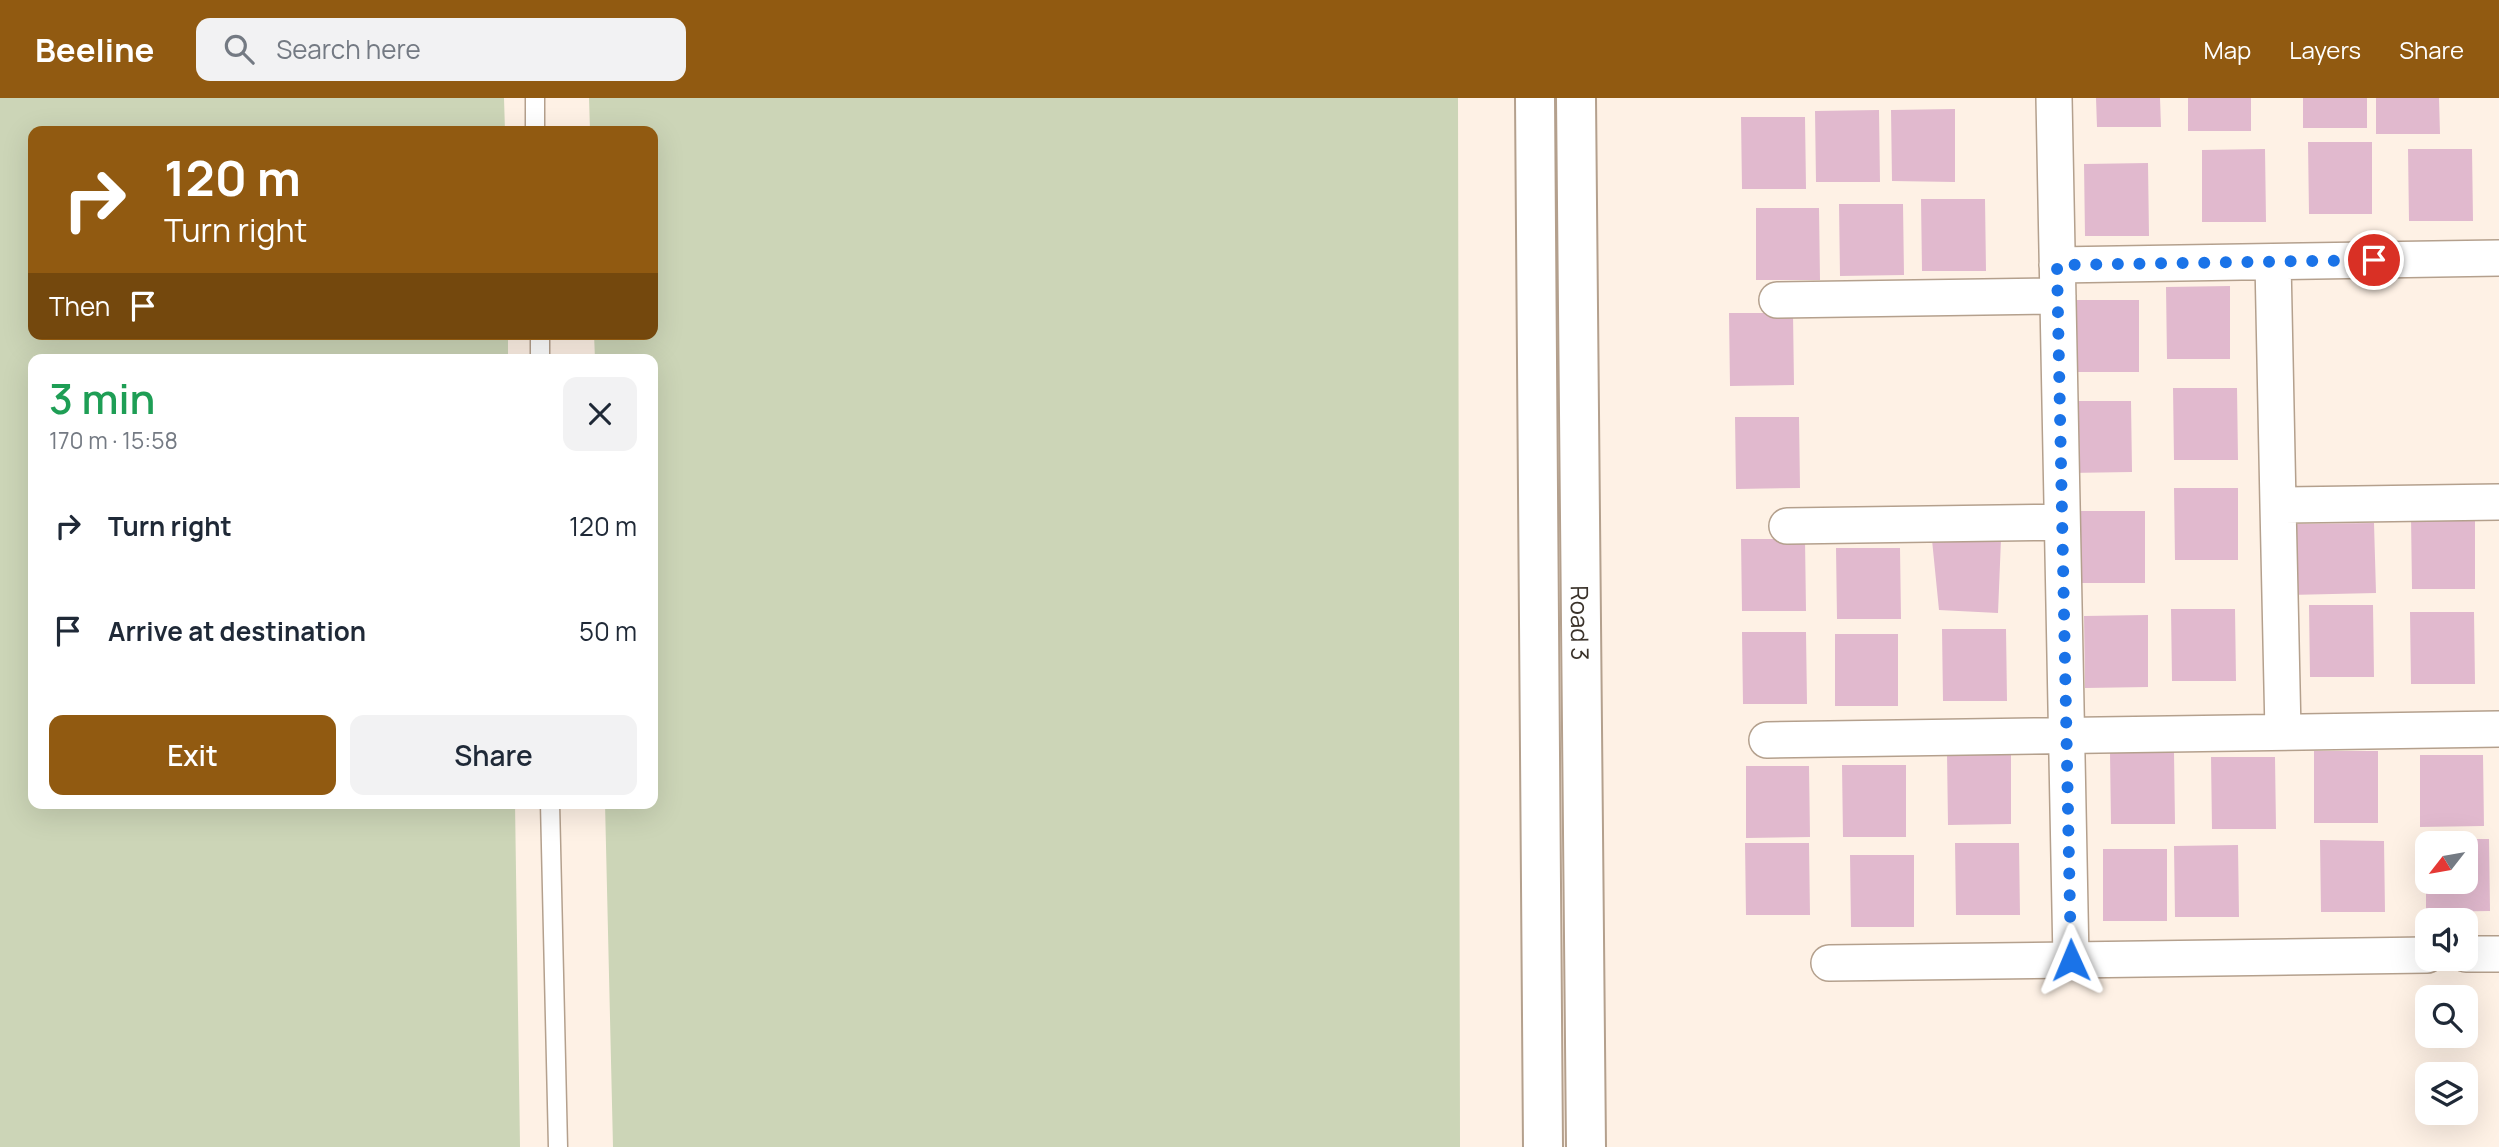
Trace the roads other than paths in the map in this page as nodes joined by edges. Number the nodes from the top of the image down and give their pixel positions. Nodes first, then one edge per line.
1 (535, 98) edge
2 (1535, 98) edge
3 (1576, 98) edge
4 (2054, 98) edge
5 (535, 126) edge
6 (2499, 258) edge
7 (2273, 261) junction
8 (2057, 281) junction
9 (1777, 300) dead end
10 (2499, 502) edge
11 (2278, 505) junction
12 (2062, 522) junction
13 (1787, 526) dead end
14 (2499, 729) edge
15 (2283, 732) junction
16 (2066, 736) junction
17 (1767, 740) dead end
18 (550, 809) edge
19 (2478, 954) edge
20 (2499, 954) edge
21 (2415, 955) edge
22 (2071, 960) junction
23 (1829, 963) dead end
24 (558, 1147) edge
25 (1543, 1147) edge
26 (1586, 1147) edge

1 - 5 lane
2 - 25 street, Road 3
3 - 26 street, Road 3
4 - 8 street
6 - 7 street
7 - 8 street
7 - 11 street
8 - 9 street
8 - 12 street
10 - 11 street
11 - 15 street
12 - 13 street
12 - 16 street
14 - 15 street
15 - 16 street
16 - 17 street
16 - 22 street
18 - 24 lane
19 - 20 street
21 - 22 street
22 - 23 street

